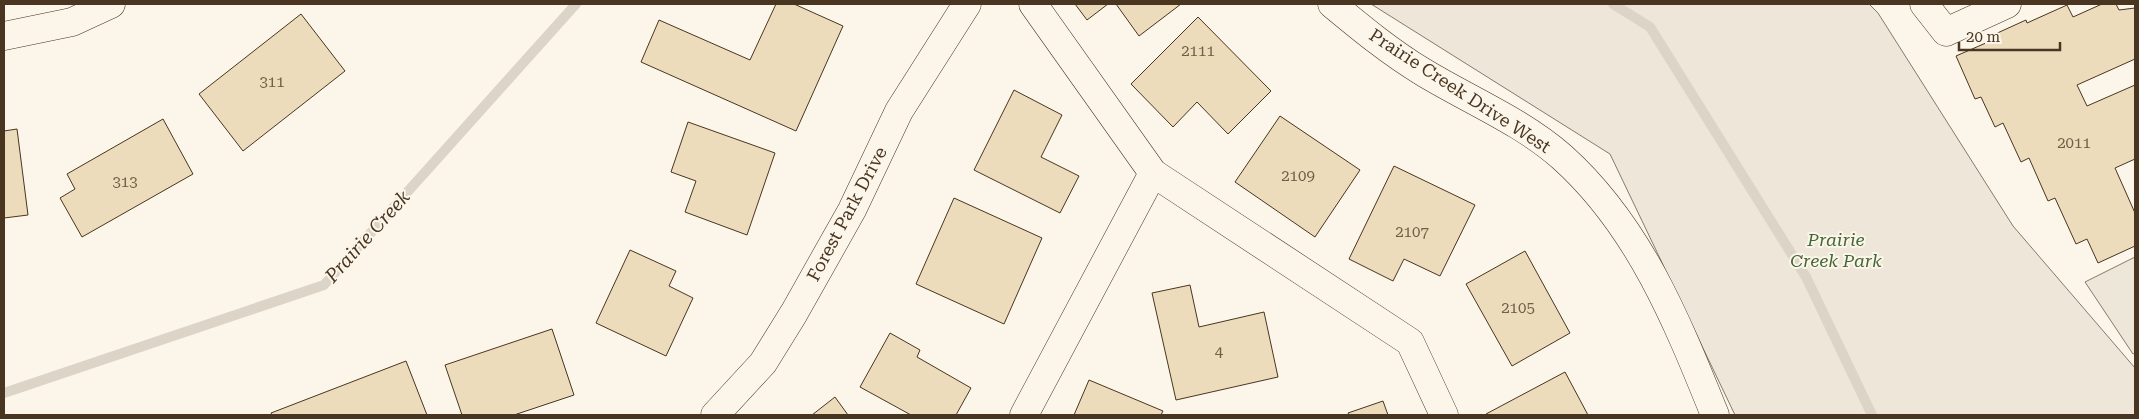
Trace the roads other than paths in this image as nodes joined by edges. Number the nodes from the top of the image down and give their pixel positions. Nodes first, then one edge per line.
1 (111, 4) edge
2 (967, 4) edge
3 (1033, 4) edge
4 (1332, 4) edge
5 (1924, 4) edge
6 (2007, 4) edge
7 (4, 36) edge
8 (1153, 173) junction
9 (715, 415) edge
10 (1024, 415) edge
11 (1444, 415) edge
12 (1715, 415) edge

1 - 7 street
2 - 9 street, Forest Park Drive
3 - 8 street
4 - 12 street, Prairie Creek Drive West
5 - 6 street
8 - 10 street
8 - 11 street

